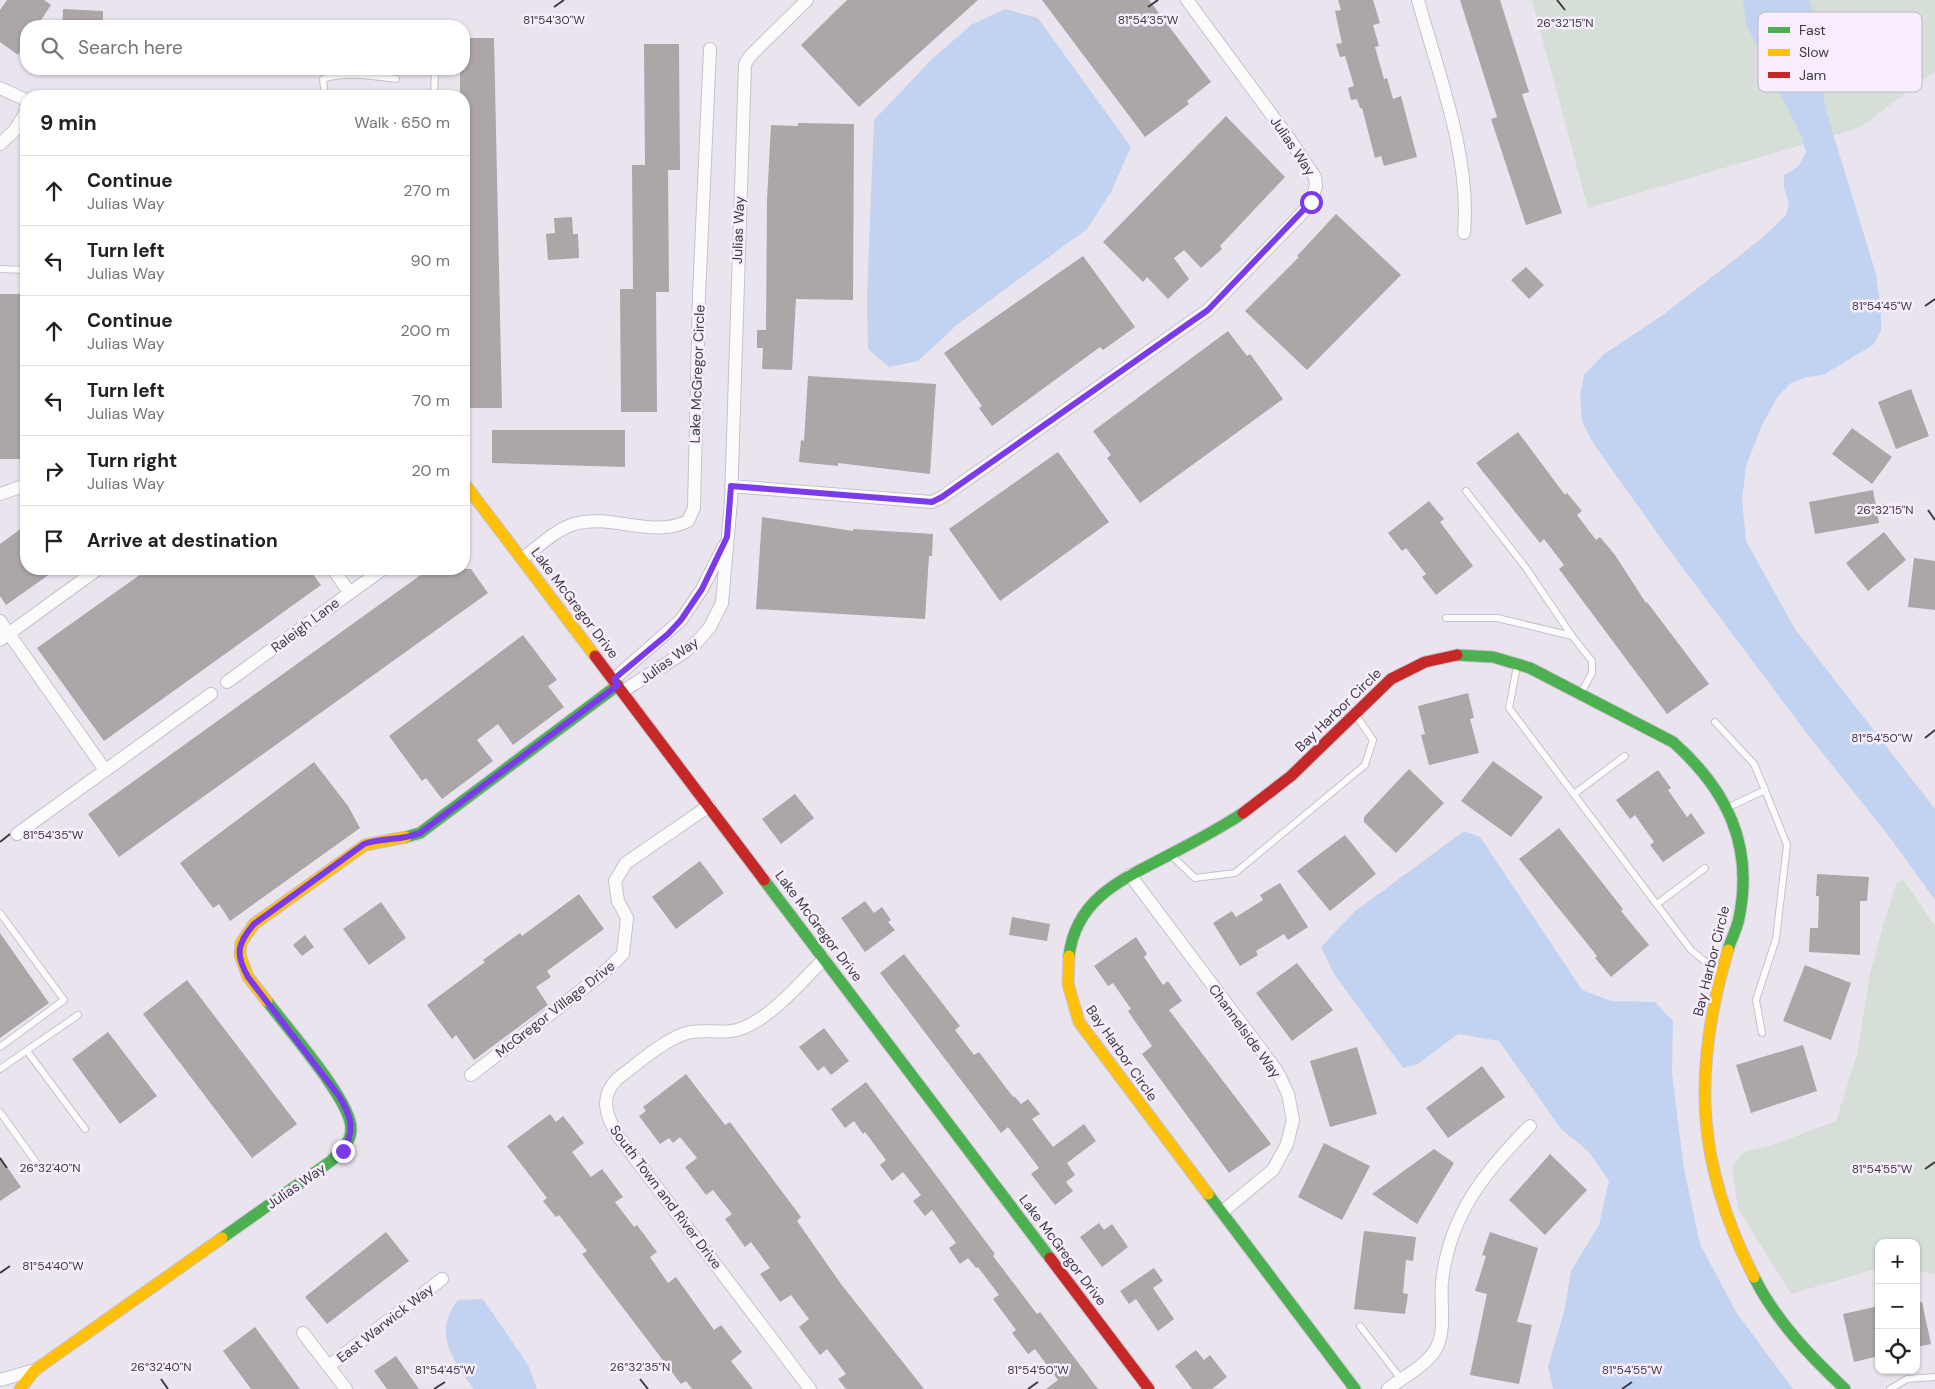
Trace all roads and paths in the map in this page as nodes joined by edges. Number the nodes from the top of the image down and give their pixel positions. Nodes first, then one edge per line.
1 (807, 0) edge
2 (1187, 0) edge
3 (1418, 0) edge
4 (710, 49) dead end
5 (362, 75) edge
6 (362, 75) edge
7 (435, 75) edge
8 (396, 79) dead end
9 (0, 88) edge
10 (324, 90) edge
11 (434, 90) edge
12 (20, 97) edge
13 (20, 122) edge
14 (0, 144) edge
15 (1464, 233) dead end
16 (0, 269) edge
17 (20, 270) edge
18 (731, 486) junction
19 (20, 487) edge
20 (470, 491) edge
21 (1466, 491) dead end
22 (0, 494) edge
23 (727, 537) junction
24 (523, 558) junction
25 (90, 575) edge
26 (337, 575) edge
27 (374, 575) edge
28 (349, 592) junction
29 (1446, 618) dead end
30 (0, 621) edge
31 (1572, 636) junction
32 (5, 637) edge
33 (1517, 663) junction
34 (227, 682) dead end
35 (618, 685) junction
36 (211, 694) dead end
37 (1580, 694) junction
38 (1354, 713) junction
39 (1715, 722) dead end
40 (1625, 756) dead end
41 (106, 770) junction
42 (1765, 790) junction
43 (1574, 794) junction
44 (709, 806) junction
45 (1728, 808) junction
46 (17, 834) dead end
47 (1170, 854) junction
48 (1705, 868) dead end
49 (1130, 875) junction
50 (1657, 904) junction
51 (0, 913) edge
52 (824, 958) junction
53 (1721, 974) junction
54 (78, 1015) dead end
55 (1762, 1033) dead end
56 (0, 1047) edge
57 (26, 1051) junction
58 (0, 1069) edge
59 (471, 1075) dead end
60 (0, 1112) edge
61 (1530, 1126) dead end
62 (85, 1129) dead end
63 (38, 1165) dead end
64 (1222, 1212) junction
65 (442, 1279) dead end
66 (1360, 1326) dead end
67 (303, 1333) dead end
68 (329, 1366) junction
69 (36, 1370) junction
70 (1935, 1377) edge
71 (1401, 1379) junction
72 (0, 1380) edge
73 (20, 1389) edge
74 (346, 1389) edge
75 (810, 1389) edge
76 (1149, 1389) edge
77 (1355, 1389) edge
78 (1388, 1389) edge
79 (1845, 1389) edge
80 (1890, 1389) edge

1 - 18 street, Julias Way
2 - 18 street, Julias Way
3 - 15 street
4 - 24 street, Lake McGregor Circle
5 - 10 lane
6 - 8 lane
7 - 11 lane
9 - 12 street
13 - 14 street
16 - 17 lane
18 - 23 street, Julias Way
19 - 22 street
20 - 24 street, Lake McGregor Drive
21 - 31 lane
23 - 35 street, Julias Way
23 - 35 street, Julias Way
24 - 35 street, Lake McGregor Drive
25 - 32 street
26 - 28 street
27 - 28 street, Raleigh Lane
28 - 34 street, Raleigh Lane
29 - 31 lane
30 - 32 street
31 - 37 lane
32 - 41 street
33 - 37 street, Bay Harbor Circle
33 - 38 street, Bay Harbor Circle
33 - 43 lane
35 - 44 street, Lake McGregor Drive
35 - 69 street, Julias Way
36 - 41 street
37 - 45 street, Bay Harbor Circle
38 - 47 street, Bay Harbor Circle
38 - 47 lane
39 - 42 lane
40 - 43 lane
41 - 46 street
42 - 45 lane
42 - 55 lane
43 - 50 lane
44 - 52 street, Lake McGregor Drive
44 - 59 street, McGregor Village Drive
45 - 53 street, Bay Harbor Circle
47 - 49 street, Bay Harbor Circle
48 - 50 lane
49 - 64 street, Bay Harbor Circle
49 - 64 street, Channelside Way
50 - 53 lane
51 - 56 lane
52 - 75 street, South Town and River Drive
52 - 76 street, Lake McGregor Drive
53 - 79 street, Bay Harbor Circle
54 - 57 lane
57 - 58 lane
57 - 62 lane
60 - 63 lane
61 - 71 street
64 - 77 street, Bay Harbor Circle
65 - 68 street, East Warwick Way
66 - 71 lane
67 - 68 street
68 - 74 street
69 - 72 street, Julias Way
69 - 73 street, Julias Way
70 - 80 lane
71 - 78 street

